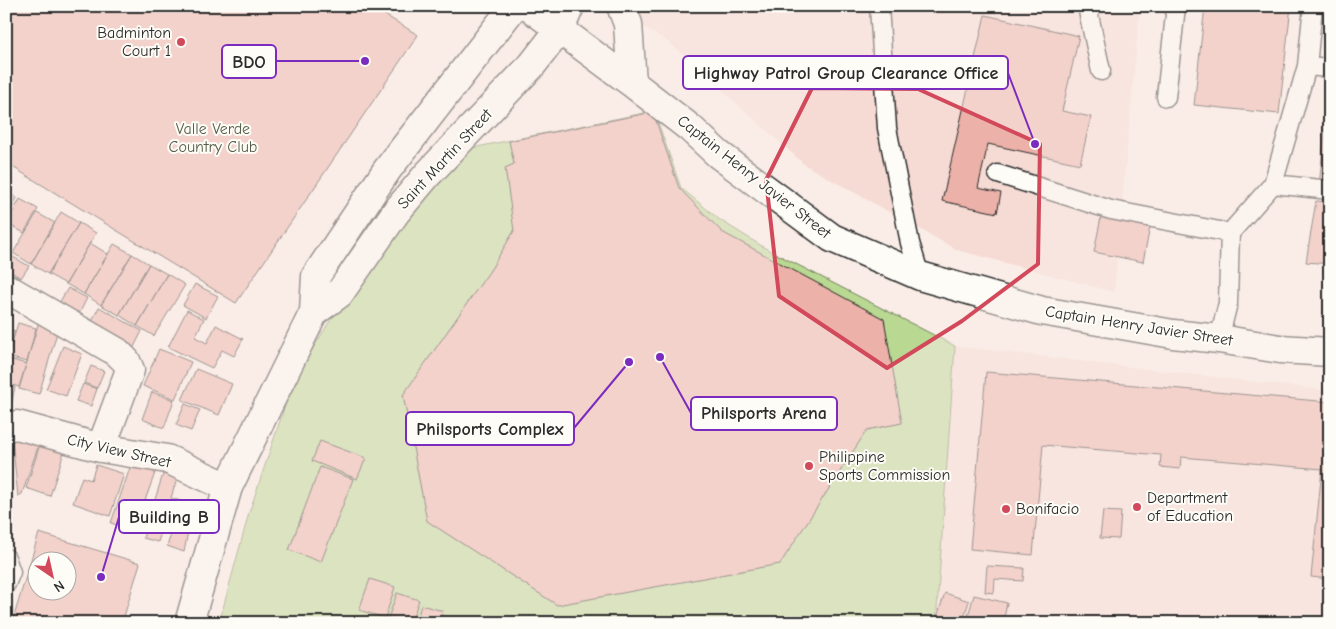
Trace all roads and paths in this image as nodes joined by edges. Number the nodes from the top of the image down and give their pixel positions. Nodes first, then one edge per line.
1 (514, 6) edge
2 (528, 6) edge
3 (621, 6) edge
4 (879, 6) edge
5 (1087, 6) edge
6 (1176, 6) edge
7 (1313, 6) edge
8 (565, 18) edge
9 (1307, 66) junction
10 (1330, 68) edge
11 (1102, 71) dead end
12 (632, 83) junction
13 (1166, 97) dead end
14 (998, 174) dead end
15 (1273, 184) junction
16 (1330, 190) edge
17 (1230, 233) junction
18 (920, 276) junction
19 (6, 288) edge
20 (314, 312) junction
21 (1219, 338) junction
22 (1330, 352) edge
23 (6, 427) edge
24 (101, 448) junction
25 (228, 487) junction
26 (6, 558) edge
27 (6, 584) edge
28 (189, 623) edge

1 - 20 street, Saint Martin Street
2 - 8 street, Captain Henry Javier Street
3 - 12 street
4 - 18 lane
5 - 11 lane
6 - 13 lane
7 - 9 lane
8 - 12 street, Captain Henry Javier Street
8 - 20 street, Saint Martin Street
9 - 10 lane
9 - 15 lane
12 - 18 street, Captain Henry Javier Street
14 - 17 lane
15 - 16 lane
15 - 17 lane
17 - 21 lane
18 - 21 street, Captain Henry Javier Street
19 - 24 street
20 - 25 street, Saint Martin Street
21 - 22 street, Captain Henry Javier Street
23 - 24 street, City View Street
24 - 25 street, City View Street
25 - 28 street, Saint Martin Street
26 - 27 lane

